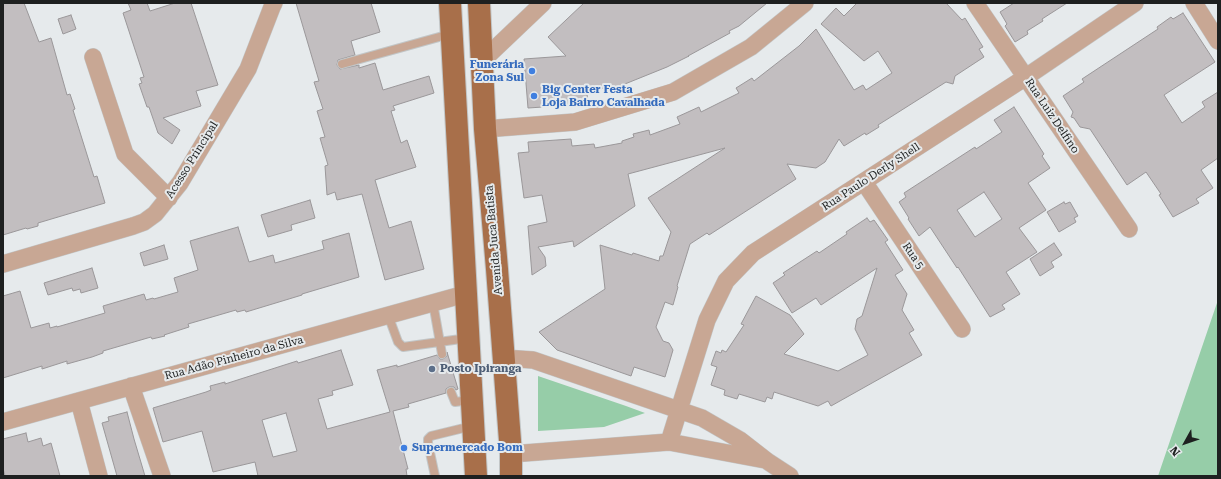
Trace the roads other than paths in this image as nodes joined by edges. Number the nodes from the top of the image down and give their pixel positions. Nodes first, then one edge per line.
1 (274, 3) edge
2 (450, 3) edge
3 (479, 3) edge
4 (543, 3) edge
5 (805, 3) edge
6 (975, 3) edge
7 (1134, 3) edge
8 (1194, 3) edge
9 (451, 34) junction
10 (1218, 41) edge
11 (93, 57) dead end
12 (481, 62) junction
13 (342, 64) dead end
14 (1026, 77) junction
15 (485, 129) junction
16 (864, 182) junction
17 (169, 198) junction
18 (1129, 229) dead end
19 (3, 264) edge
20 (465, 294) junction
21 (433, 303) junction
22 (388, 315) junction
23 (962, 329) dead end
24 (468, 338) junction
25 (439, 342) junction
26 (442, 354) dead end
27 (503, 358) junction
28 (131, 386) junction
29 (451, 392) dead end
30 (79, 400) junction
31 (472, 400) junction
32 (678, 410) junction
33 (3, 422) edge
34 (473, 426) junction
35 (669, 442) junction
36 (511, 454) junction
37 (767, 461) junction
38 (99, 476) edge
39 (162, 476) edge
40 (435, 476) edge
41 (476, 476) edge
42 (511, 476) edge
43 (788, 476) edge

1 - 17 street, Acesso Principal
2 - 9 main road
3 - 12 main road, Avenida Juca Batista
4 - 12 street
5 - 15 street
6 - 14 street, Rua Luiz Delfino
7 - 14 street, Rua Paulo Derly Shell
8 - 10 street
9 - 13 lane
9 - 20 main road
11 - 17 street
12 - 15 main road, Avenida Juca Batista
14 - 16 street, Rua Paulo Derly Shell
14 - 18 street, Rua Luiz Delfino
15 - 27 main road, Avenida Juca Batista
16 - 23 street, Rua 5
16 - 32 street, Rua Paulo Derly Shell
17 - 19 street, Acesso Principal
20 - 21 street, Rua Adão Pinheiro da Silva
20 - 24 main road
21 - 22 street, Rua Adão Pinheiro da Silva
21 - 25 lane
22 - 25 lane
22 - 28 street, Rua Adão Pinheiro da Silva
24 - 25 lane
24 - 31 main road
25 - 26 lane
27 - 32 street
27 - 36 main road, Avenida Juca Batista
28 - 30 street, Rua Adão Pinheiro da Silva
28 - 39 street
29 - 31 lane
30 - 33 street, Rua Adão Pinheiro da Silva
30 - 38 street
31 - 34 main road
32 - 35 street, Rua Paulo Derly Shell
32 - 37 street
34 - 40 lane
34 - 41 main road
35 - 36 street
35 - 37 street
36 - 42 main road, Avenida Juca Batista
37 - 43 street

